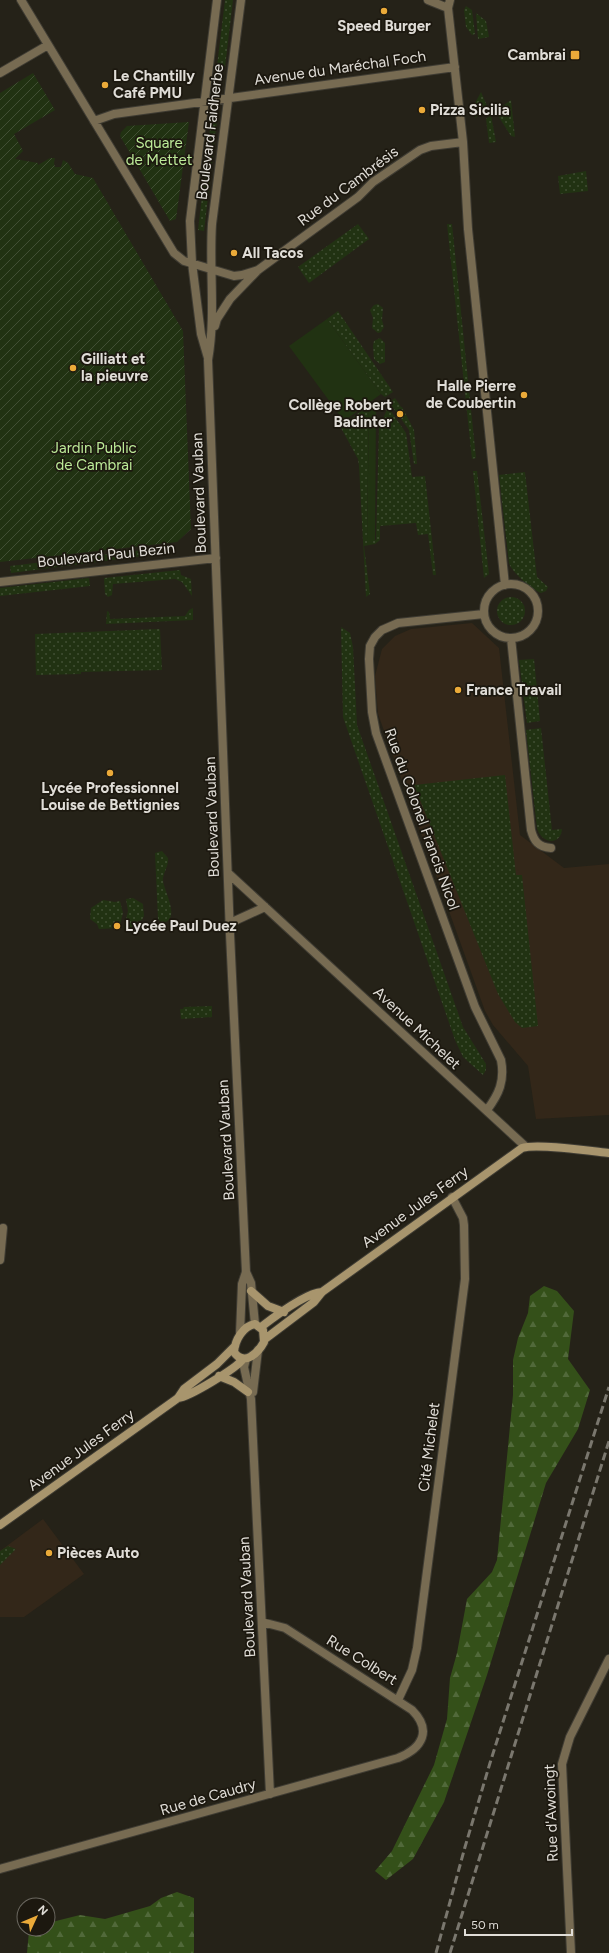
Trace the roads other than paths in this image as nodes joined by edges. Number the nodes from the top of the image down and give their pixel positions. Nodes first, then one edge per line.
1 (21, 0) edge
2 (217, 0) edge
3 (241, 0) edge
4 (428, 0) edge
5 (450, 0) edge
6 (448, 8) junction
7 (48, 44) junction
8 (455, 67) junction
9 (0, 73) edge
10 (229, 98) junction
11 (206, 101) junction
12 (94, 121) junction
13 (463, 142) junction
14 (192, 263) junction
15 (211, 268) junction
16 (258, 270) junction
17 (213, 334) junction
18 (208, 360) junction
19 (216, 558) junction
20 (0, 582) edge
21 (505, 585) junction
22 (484, 614) junction
23 (511, 638) junction
24 (551, 848) dead end
25 (228, 874) junction
26 (265, 907) junction
27 (230, 923) junction
28 (486, 1110) junction
29 (526, 1147) junction
30 (609, 1153) edge
31 (452, 1197) junction
32 (3, 1228) dead end
33 (0, 1260) edge
34 (246, 1272) junction
35 (252, 1291) junction
36 (322, 1292) junction
37 (284, 1312) junction
38 (258, 1326) junction
39 (240, 1334) junction
40 (265, 1339) junction
41 (235, 1346) junction
42 (258, 1350) junction
43 (244, 1359) junction
44 (219, 1376) junction
45 (250, 1396) junction
46 (178, 1398) junction
47 (0, 1525) edge
48 (262, 1622) junction
49 (609, 1659) edge
50 (398, 1700) junction
51 (420, 1743) joint
52 (270, 1794) junction
53 (0, 1869) edge
54 (571, 1953) edge

1 - 7 street, Rue du Cambrésis
2 - 11 street, Boulevard Faidherbe
3 - 10 street, Boulevard Faidherbe
4 - 6 street
5 - 6 street
6 - 8 street
7 - 9 street
7 - 12 street, Rue du Cambrésis
8 - 10 street, Avenue du Maréchal Foch
8 - 13 street
10 - 11 street, Avenue du Maréchal Foch
10 - 15 street, Boulevard Faidherbe
11 - 12 street, Avenue du Maréchal Foch
11 - 14 street, Boulevard Faidherbe
12 - 14 street, Rue du Cambrésis
13 - 16 street, Rue du Cambrésis
13 - 21 street
14 - 15 street, Rue du Cambrésis
14 - 18 street, Boulevard Vauban
15 - 16 street, Rue du Cambrésis
15 - 17 street, Boulevard Vauban
16 - 17 street, Rue du Cambrésis
17 - 18 street, Boulevard Vauban
18 - 19 street, Boulevard Vauban
19 - 20 street, Boulevard Paul Bezin
19 - 25 street, Boulevard Vauban
21 - 22 street
21 - 23 street
22 - 23 street
22 - 28 street, Rue du Colonel Francis Nicol
23 - 24 street
25 - 26 street, Avenue Michelet
25 - 27 street, Boulevard Vauban
26 - 27 street
26 - 28 street, Avenue Michelet
27 - 34 street, Boulevard Vauban
28 - 29 street, Avenue Michelet
29 - 30 main road
29 - 31 main road, Avenue Jules Ferry
31 - 36 main road, Avenue Jules Ferry
31 - 50 street, Cité Michelet
32 - 33 street
34 - 35 street, Boulevard Vauban
34 - 39 street, Boulevard Vauban
35 - 37 main road
35 - 38 street, Boulevard Vauban
36 - 37 main road, Avenue Jules Ferry
36 - 40 main road, Avenue Jules Ferry
37 - 38 main road, Avenue Jules Ferry
38 - 39 main road
38 - 40 main road
39 - 41 main road
40 - 42 main road
41 - 43 main road
41 - 46 main road, Avenue Jules Ferry
42 - 43 main road
42 - 45 street, Boulevard Vauban
43 - 44 main road, Avenue Jules Ferry
43 - 45 street, Boulevard Vauban
44 - 45 main road
44 - 46 main road, Avenue Jules Ferry
45 - 48 street, Boulevard Vauban
46 - 47 main road, Avenue Jules Ferry
48 - 50 street, Rue Colbert
48 - 52 street, Boulevard Vauban
49 - 54 street, Rue d'Awoingt
50 - 51 street, Rue Colbert
51 - 52 street, Rue de Caudry
52 - 53 street, Rue de Caudry

